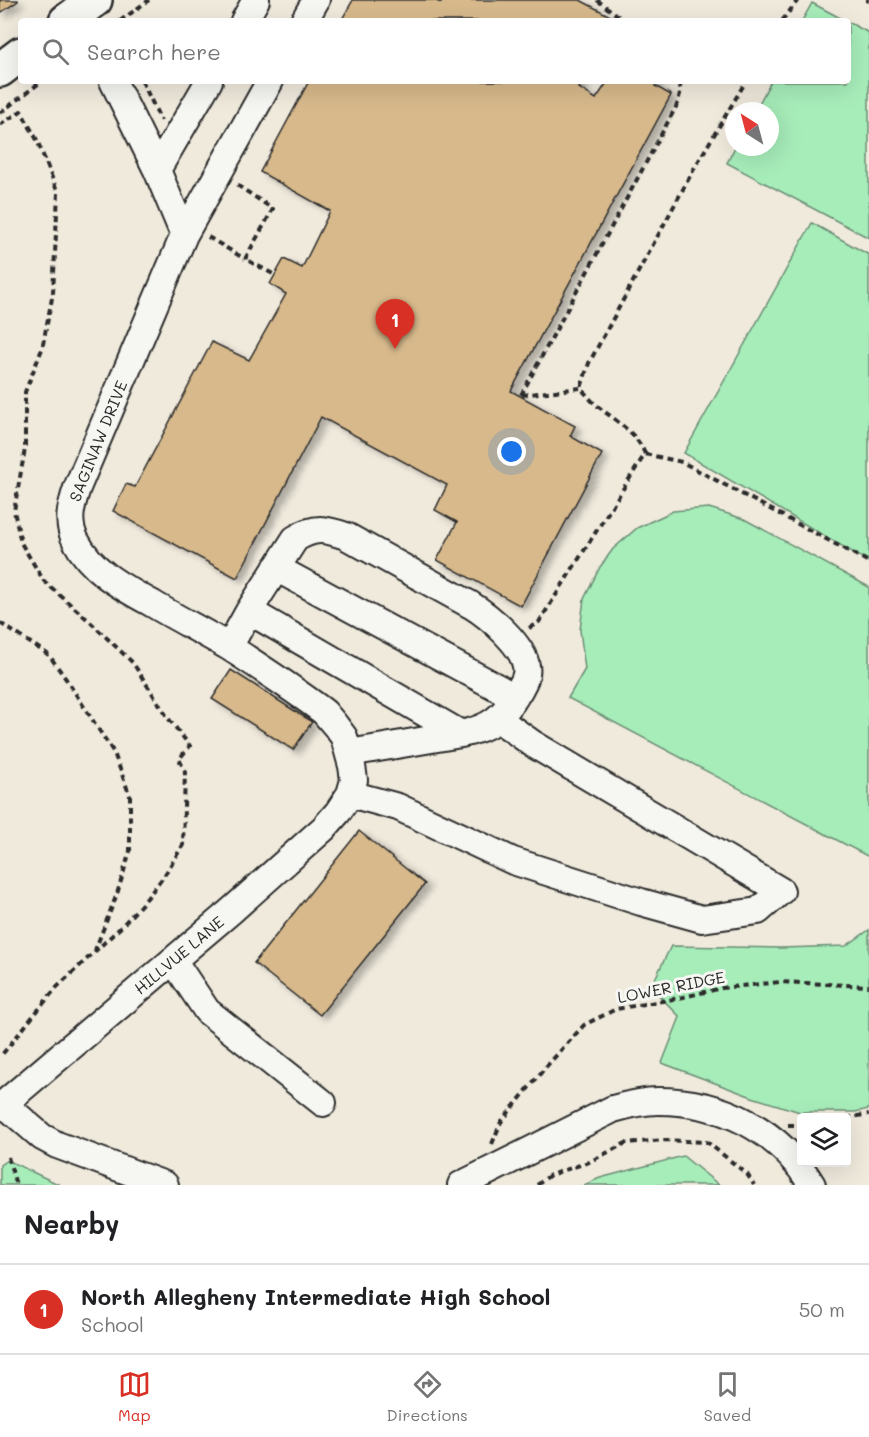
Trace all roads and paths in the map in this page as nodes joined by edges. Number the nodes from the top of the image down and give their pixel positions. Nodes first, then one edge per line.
1 (148, 0) edge
2 (256, 0) edge
3 (316, 0) edge
4 (597, 0) edge
5 (798, 0) edge
6 (124, 18) edge
7 (246, 18) edge
8 (306, 18) edge
9 (622, 18) edge
10 (784, 18) edge
11 (18, 56) edge
12 (0, 70) edge
13 (38, 84) edge
14 (114, 84) edge
15 (143, 84) edge
16 (207, 84) edge
17 (268, 84) edge
18 (679, 84) edge
19 (744, 84) edge
20 (0, 113) edge
21 (177, 136) junction
22 (223, 165) junction
23 (157, 170) junction
24 (187, 230) junction
25 (245, 258) junction
26 (273, 274) dead end
27 (581, 388) junction
28 (645, 454) junction
29 (869, 562) edge
30 (276, 568) junction
31 (249, 611) junction
32 (0, 623) edge
33 (510, 639) junction
34 (229, 647) junction
35 (515, 697) junction
36 (498, 718) junction
37 (461, 734) junction
38 (349, 753) junction
39 (350, 794) junction
40 (173, 960) junction
41 (869, 986) edge
42 (0, 1057) edge
43 (323, 1103) dead end
44 (2, 1105) edge
45 (869, 1114) edge
46 (851, 1117) edge
47 (8, 1157) dead end
48 (493, 1168) junction
49 (16, 1185) edge
50 (165, 1185) edge
51 (461, 1185) edge
52 (537, 1185) edge
53 (754, 1185) edge
54 (812, 1185) edge

1 - 6 path
2 - 7 street
3 - 8 street
4 - 9 path
5 - 10 path
11 - 12 main road
13 - 20 path
14 - 23 street
15 - 21 path
16 - 21 street
17 - 22 street, SAGINAW DRIVE
18 - 27 path
19 - 27 path
21 - 23 street
22 - 24 street, SAGINAW DRIVE
22 - 25 path
23 - 24 street
24 - 25 path
24 - 34 street, SAGINAW DRIVE
25 - 26 path
27 - 28 path
28 - 29 path
28 - 33 path
30 - 31 street
30 - 33 street
30 - 35 street
31 - 34 street
31 - 37 street
32 - 42 path
33 - 35 street
34 - 38 street, SAGINAW DRIVE
35 - 36 street
36 - 37 street
36 - 39 street
37 - 38 street
38 - 39 street, SAGINAW DRIVE
39 - 40 street, HILLVUE LANE
40 - 43 street
40 - 44 street, HILLVUE LANE
41 - 48 path, LOWER RIDGE
44 - 50 street
45 - 46 path
47 - 49 path
48 - 51 street
48 - 54 street
52 - 53 path

